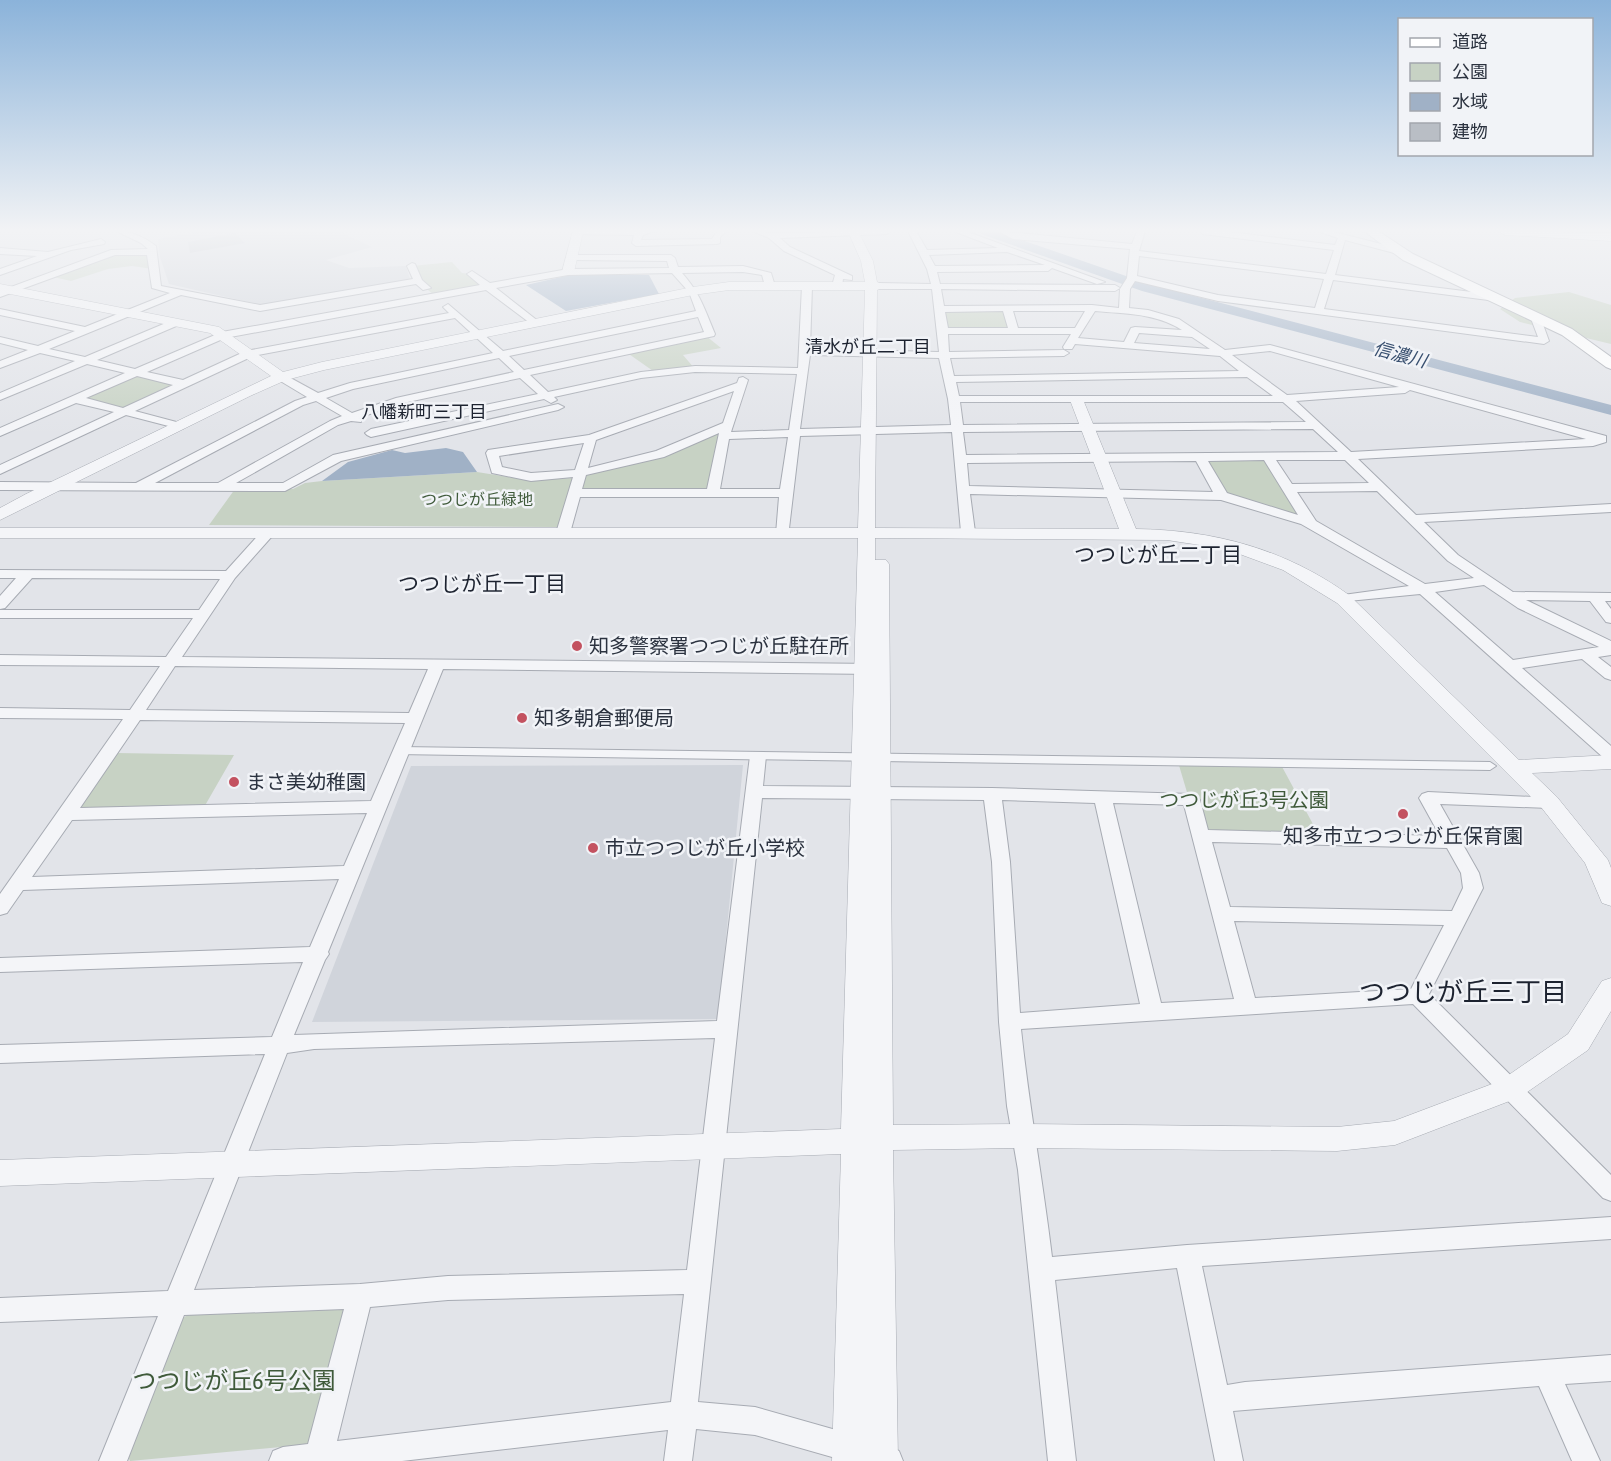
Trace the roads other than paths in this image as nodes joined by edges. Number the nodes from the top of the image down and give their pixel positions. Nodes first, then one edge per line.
1 (50, 299) edge
2 (163, 299) edge
3 (216, 299) edge
4 (312, 299) edge
5 (424, 299) edge
6 (438, 299) edge
7 (505, 299) edge
8 (652, 299) edge
9 (697, 299) edge
10 (807, 299) edge
11 (875, 299) edge
12 (938, 299) edge
13 (1123, 299) edge
14 (1228, 299) edge
15 (1323, 299) edge
16 (1498, 299) edge
17 (1092, 308) junction
18 (939, 309) junction
19 (1007, 309) junction
20 (1320, 310) junction
21 (1124, 311) junction
22 (0, 312) edge
23 (129, 313) junction
24 (703, 313) junction
25 (456, 315) junction
26 (1534, 316) junction
27 (177, 322) junction
28 (534, 323) junction
29 (85, 330) junction
30 (943, 331) junction
31 (1014, 331) junction
32 (478, 334) junction
33 (1194, 334) junction
34 (222, 335) junction
35 (1076, 336) junction
36 (0, 340) edge
37 (1128, 345) junction
38 (39, 349) junction
39 (626, 352) junction
40 (805, 352) junction
41 (250, 353) junction
42 (874, 353) junction
43 (1064, 353) junction
44 (1223, 353) junction
45 (500, 354) junction
46 (944, 355) junction
47 (87, 361) junction
48 (0, 365) edge
49 (1610, 366) edge
50 (749, 370) junction
51 (803, 371) junction
52 (136, 372) junction
53 (656, 373) junction
54 (520, 374) junction
55 (1249, 374) junction
56 (1090, 375) junction
57 (1050, 376) junction
58 (281, 377) junction
59 (951, 379) junction
60 (184, 384) junction
61 (741, 385) junction
62 (1418, 389) junction
63 (546, 394) junction
64 (0, 397) edge
65 (318, 397) junction
66 (75, 399) junction
67 (954, 399) junction
68 (1283, 399) junction
69 (1077, 400) junction
70 (125, 411) junction
71 (353, 416) junction
72 (1317, 425) junction
73 (180, 426) junction
74 (1089, 428) junction
75 (956, 429) junction
76 (874, 430) junction
77 (726, 431) junction
78 (0, 432) edge
79 (371, 433) junction
80 (794, 434) junction
81 (591, 438) junction
82 (1606, 440) edge
83 (387, 446) junction
84 (1348, 456) junction
85 (1268, 457) junction
86 (1200, 458) junction
87 (959, 459) junction
88 (1101, 459) junction
89 (0, 470) edge
90 (581, 473) junction
91 (61, 484) junction
92 (0, 486) edge
93 (139, 486) junction
94 (220, 487) junction
95 (1379, 487) junction
96 (1289, 488) junction
97 (964, 490) junction
98 (575, 493) junction
99 (712, 493) junction
100 (786, 493) junction
101 (1114, 495) junction
102 (1222, 496) junction
103 (1611, 508) edge
104 (0, 515) edge
105 (1413, 519) junction
106 (1311, 524) junction
107 (968, 532) junction
108 (0, 533) edge
109 (563, 533) junction
110 (873, 533) junction
111 (267, 534) junction
112 (783, 534) junction
113 (1130, 535) junction
114 (0, 574) edge
115 (27, 575) junction
116 (230, 575) junction
117 (1486, 581) junction
118 (1423, 589) junction
119 (1510, 596) junction
120 (1594, 596) junction
121 (1611, 597) edge
122 (1343, 599) junction
123 (0, 605) edge
124 (0, 614) edge
125 (202, 614) junction
126 (1611, 619) edge
127 (1611, 649) edge
128 (1585, 654) junction
129 (0, 660) edge
130 (170, 662) junction
131 (437, 665) junction
132 (1510, 665) junction
133 (872, 669) junction
134 (1611, 675) edge
135 (0, 713) edge
136 (134, 715) junction
137 (415, 718) junction
138 (400, 751) junction
139 (1611, 754) edge
140 (758, 756) junction
141 (871, 757) junction
142 (1611, 762) edge
143 (1490, 766) dead end
144 (1512, 767) junction
145 (755, 792) junction
146 (871, 793) junction
147 (992, 794) junction
148 (1103, 797) junction
149 (1549, 802) junction
150 (378, 807) junction
151 (68, 814) junction
152 (1200, 836) junction
153 (1454, 842) junction
154 (351, 872) junction
155 (16, 884) junction
156 (1611, 897) edge
157 (0, 908) edge
158 (1222, 914) junction
159 (1457, 918) junction
160 (318, 954) junction
161 (0, 964) edge
162 (1611, 988) edge
163 (1418, 996) junction
164 (1247, 1007) junction
165 (1152, 1010) junction
166 (1010, 1022) junction
167 (727, 1029) junction
168 (279, 1044) junction
169 (0, 1054) edge
170 (1510, 1089) junction
171 (1024, 1136) junction
172 (867, 1139) junction
173 (714, 1146) junction
174 (231, 1163) junction
175 (0, 1173) edge
176 (1611, 1191) edge
177 (1611, 1228) edge
178 (1187, 1256) junction
179 (1041, 1270) junction
180 (697, 1282) junction
181 (360, 1296) junction
182 (176, 1303) junction
183 (0, 1310) edge
184 (1611, 1368) edge
185 (1546, 1372) junction
186 (1216, 1401) junction
187 (683, 1414) junction
188 (850, 1455) edge
189 (318, 1459) edge
190 (883, 1459) edge
191 (113, 1461) edge
192 (283, 1461) edge
193 (678, 1461) edge
194 (1062, 1461) edge
195 (1229, 1461) edge
196 (1586, 1461) edge

1 - 23 street
2 - 23 street
3 - 4 street
5 - 34 street
6 - 25 street
7 - 28 street
8 - 28 street
9 - 24 street
10 - 40 street
11 - 42 street
12 - 18 street
13 - 21 street
14 - 20 street
15 - 20 street
16 - 26 main road
17 - 19 street
17 - 21 street
17 - 35 street
18 - 19 street
18 - 30 street
19 - 31 street
20 - 26 street
21 - 33 street
22 - 29 street
23 - 27 street
23 - 29 street
24 - 39 street
24 - 45 street
25 - 32 street
25 - 41 street
26 - 49 main road
27 - 34 street
27 - 47 street
28 - 32 street
29 - 38 street
30 - 31 street
30 - 46 street
31 - 35 street
32 - 45 street
32 - 58 street
33 - 37 street
33 - 44 street
34 - 41 street
34 - 52 street
35 - 37 street
35 - 43 street
36 - 38 street
37 - 44 street
38 - 47 street
38 - 48 street
39 - 53 street
39 - 54 street
40 - 42 street
40 - 51 street
41 - 58 street
41 - 60 street
42 - 46 street
42 - 76 street
43 - 46 street
43 - 57 street
44 - 55 street
44 - 62 street
45 - 54 street
45 - 65 street
46 - 59 street
47 - 52 street
47 - 64 street
50 - 51 street
50 - 53 street
50 - 61 street
51 - 80 street
52 - 60 street
52 - 66 street
53 - 63 street
54 - 63 street
54 - 71 street
55 - 56 street
55 - 68 street
56 - 57 street
56 - 69 street
57 - 59 street
58 - 65 street
58 - 73 street
59 - 67 street
60 - 70 street
61 - 77 street
61 - 81 street
62 - 68 street
62 - 82 street
63 - 79 street
63 - 83 street
65 - 71 street
65 - 93 street
66 - 70 street
66 - 78 street
67 - 69 street
67 - 75 street
68 - 69 street
68 - 72 street
69 - 74 street
70 - 73 street
70 - 89 street
71 - 79 street
71 - 94 street
72 - 74 street
72 - 84 street
73 - 91 street
74 - 75 street
74 - 88 street
75 - 76 street
75 - 87 street
76 - 80 street
76 - 110 street
77 - 80 street
77 - 90 street
77 - 99 street
79 - 83 street
80 - 100 street
81 - 90 street
81 - 90 street
82 - 84 street
83 - 94 street
84 - 85 street
84 - 95 street
85 - 86 street
85 - 96 street
86 - 88 street
86 - 102 street
87 - 88 street
87 - 97 street
88 - 101 street
90 - 98 street
91 - 92 street
91 - 93 street
91 - 104 street
93 - 94 street
95 - 96 street
95 - 105 street
96 - 106 street
97 - 101 street
97 - 107 street
98 - 99 street
98 - 109 street
99 - 100 street
100 - 112 street
101 - 102 street
101 - 113 street
102 - 106 street
103 - 105 street
105 - 117 street
106 - 118 street
107 - 110 street
107 - 113 street
108 - 111 street
109 - 111 street
109 - 112 street
110 - 112 street
110 - 133 street
111 - 116 street
113 - 122 street
114 - 115 street
115 - 116 street
115 - 123 street
116 - 125 street
117 - 118 street
117 - 119 street
118 - 122 street
118 - 132 street
119 - 120 street
119 - 127 street
120 - 121 street
120 - 126 street
122 - 144 street
124 - 125 street
125 - 130 street
127 - 128 street
128 - 132 street
128 - 134 street
129 - 130 street
130 - 131 street
130 - 136 street
131 - 133 street
131 - 137 street
132 - 139 street
133 - 141 street
135 - 136 street
136 - 137 street
136 - 151 street
137 - 138 street
138 - 140 street
138 - 150 street
140 - 141 street
140 - 145 street
141 - 143 street
141 - 146 street
142 - 144 street
144 - 149 street
145 - 146 street
145 - 167 street
146 - 147 street
146 - 172 street
147 - 148 street
147 - 166 street
148 - 152 street
148 - 165 street
149 - 153 street
149 - 156 street
150 - 151 street
150 - 154 street
151 - 155 street
152 - 153 street
152 - 158 street
153 - 159 street
154 - 155 street
154 - 160 street
155 - 157 street
158 - 159 street
158 - 164 street
159 - 163 street
160 - 161 street
160 - 168 street
162 - 170 street
163 - 164 street
163 - 170 street
164 - 165 street
165 - 166 street
166 - 171 street
167 - 168 street
167 - 173 street
168 - 169 street
168 - 174 street
170 - 171 street
170 - 176 street
171 - 172 street
171 - 179 street
172 - 173 street
172 - 188 street
172 - 190 street
173 - 174 street
173 - 180 street
174 - 175 street
174 - 182 street
177 - 178 street
178 - 179 street
178 - 186 street
179 - 194 street
180 - 181 street
180 - 187 street
181 - 182 street
181 - 189 street
182 - 183 street
182 - 191 street
184 - 185 street
185 - 186 street
185 - 196 street
186 - 195 street
187 - 188 street
187 - 189 street
187 - 193 street
188 - 190 street
189 - 192 street

